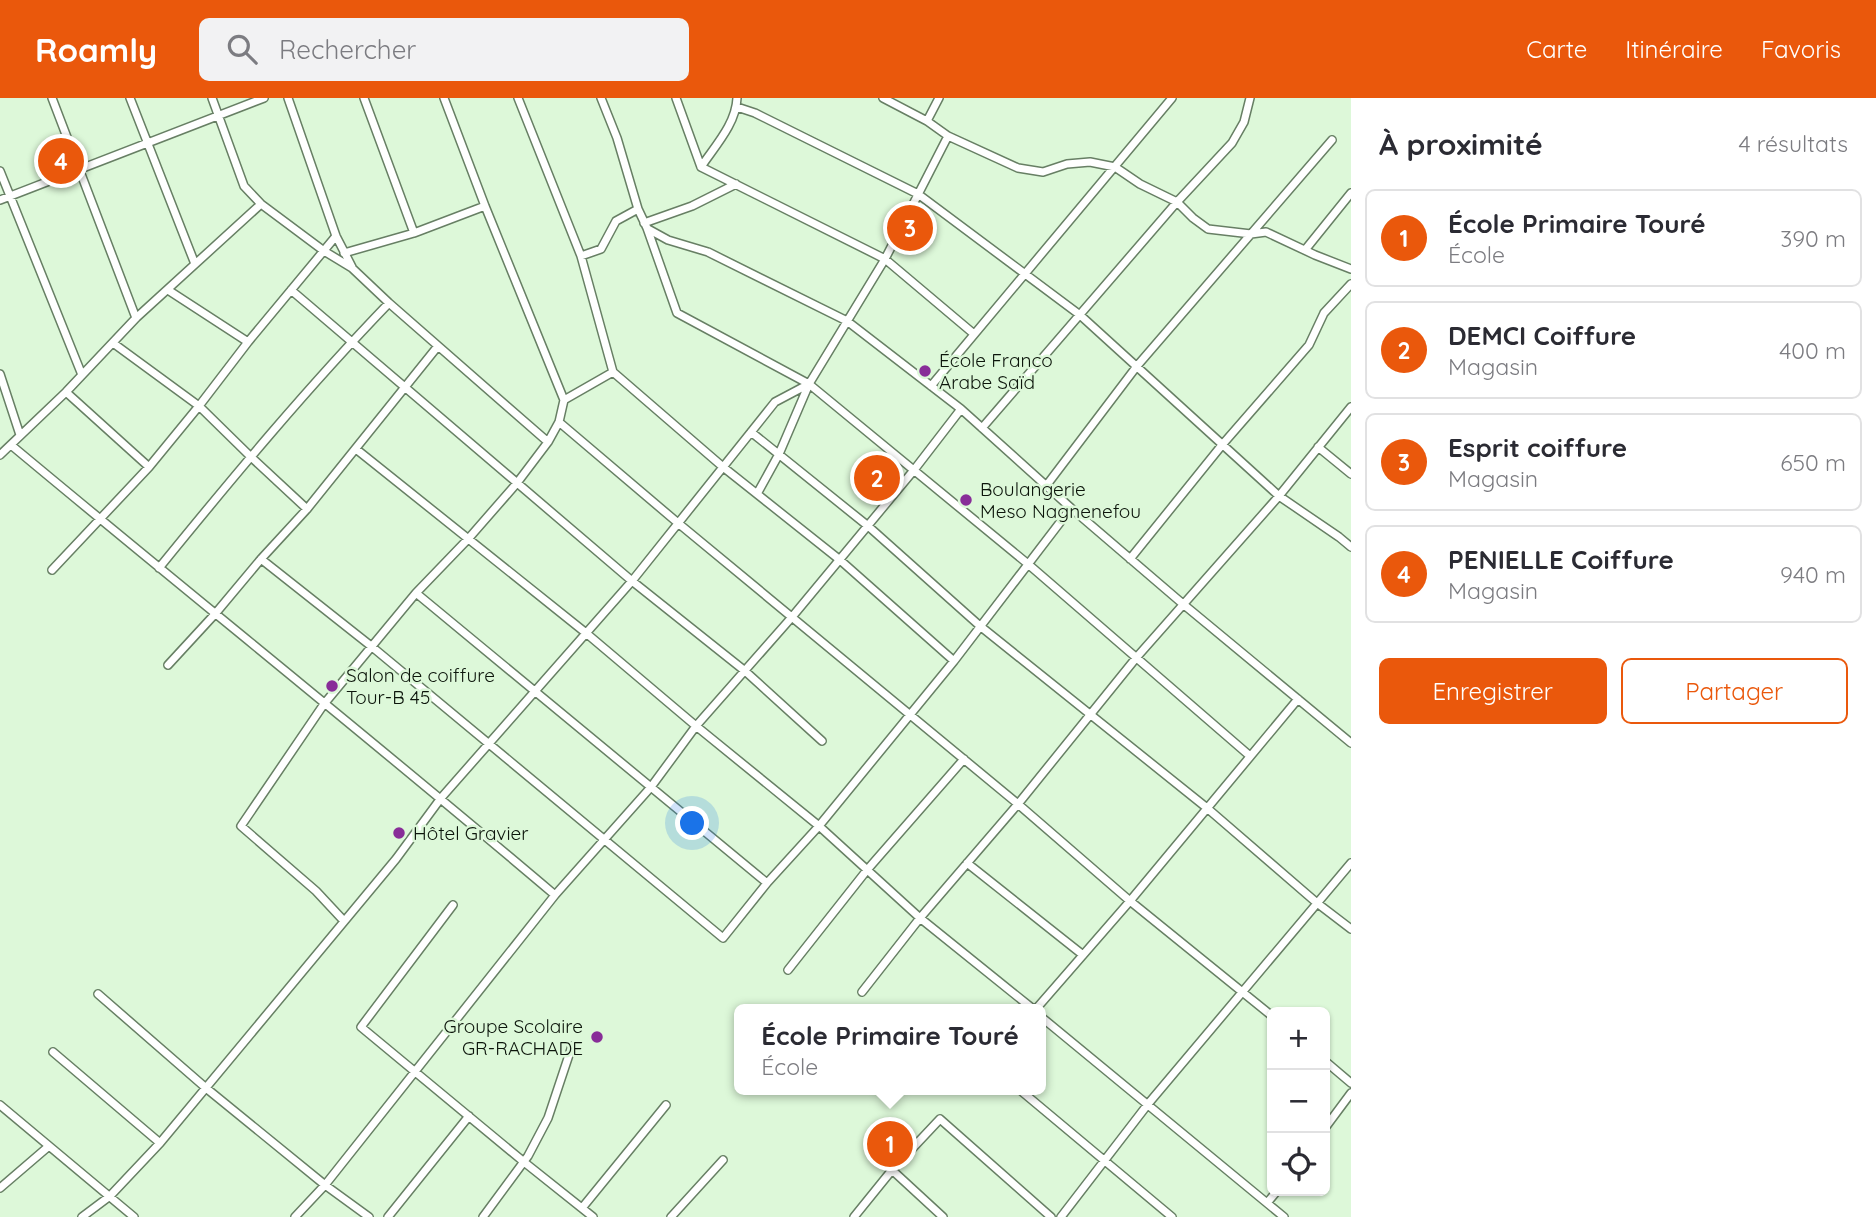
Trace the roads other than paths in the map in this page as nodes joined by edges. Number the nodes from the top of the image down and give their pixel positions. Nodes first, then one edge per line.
1 (52, 98) edge
2 (130, 98) edge
3 (212, 98) edge
4 (264, 98) edge
5 (288, 98) edge
6 (364, 98) edge
7 (444, 98) edge
8 (517, 98) edge
9 (601, 98) edge
10 (676, 98) edge
11 (737, 98) edge
12 (883, 98) edge
13 (939, 98) edge
14 (1172, 98) edge
15 (1250, 98) edge
16 (737, 107) junction
17 (219, 115) junction
18 (927, 121) junction
19 (948, 136) junction
20 (1332, 140) dead end
21 (148, 143) junction
22 (701, 167) junction
23 (1115, 167) junction
24 (80, 169) junction
25 (0, 171) edge
26 (737, 184) junction
27 (1351, 193) edge
28 (918, 194) junction
29 (9, 196) junction
30 (0, 200) edge
31 (1177, 202) junction
32 (261, 204) junction
33 (485, 206) junction
34 (638, 209) junction
35 (646, 225) junction
36 (414, 233) junction
37 (1251, 234) junction
38 (336, 236) junction
39 (1305, 250) junction
40 (324, 251) junction
41 (344, 253) junction
42 (581, 256) junction
43 (886, 259) junction
44 (195, 264) junction
45 (352, 268) junction
46 (1351, 269) edge
47 (1026, 273) junction
48 (1351, 284) edge
49 (167, 290) junction
50 (291, 290) junction
51 (389, 303) junction
52 (1080, 315) junction
53 (135, 318) junction
54 (847, 321) junction
55 (974, 334) junction
56 (248, 342) junction
57 (352, 342) junction
58 (113, 343) junction
59 (438, 346) junction
60 (1137, 366) junction
61 (613, 372) junction
62 (0, 374) edge
63 (82, 374) junction
64 (809, 384) junction
65 (931, 386) junction
66 (405, 387) junction
67 (66, 392) junction
68 (564, 400) junction
69 (200, 405) junction
70 (1351, 407) edge
71 (961, 409) junction
72 (559, 422) junction
73 (982, 428) junction
74 (751, 432) junction
75 (20, 435) junction
76 (548, 442) junction
77 (11, 445) junction
78 (1222, 445) junction
79 (1318, 447) junction
80 (356, 449) junction
81 (779, 454) junction
82 (0, 455) edge
83 (250, 456) junction
84 (149, 467) junction
85 (723, 467) junction
86 (914, 470) junction
87 (1351, 474) edge
88 (517, 483) junction
89 (1046, 486) junction
90 (757, 494) junction
91 (1279, 496) junction
92 (1071, 508) junction
93 (307, 509) junction
94 (100, 519) junction
95 (678, 523) junction
96 (868, 526) junction
97 (469, 538) junction
98 (1351, 547) edge
99 (261, 559) junction
100 (1130, 559) junction
101 (840, 560) junction
102 (1028, 564) junction
103 (159, 568) junction
104 (52, 569) dead end
105 (632, 581) junction
106 (416, 593) junction
107 (1183, 604) junction
108 (215, 614) junction
109 (792, 617) junction
110 (980, 626) junction
111 (586, 633) junction
112 (371, 646) junction
113 (1136, 658) junction
114 (954, 661) junction
115 (168, 665) dead end
116 (745, 671) junction
117 (537, 691) junction
118 (1298, 699) junction
119 (324, 704) junction
120 (1090, 714) junction
121 (910, 715) junction
122 (696, 726) junction
123 (822, 741) dead end
124 (1351, 743) edge
125 (489, 744) junction
126 (1250, 756) junction
127 (964, 759) junction
128 (651, 787) junction
129 (441, 798) junction
130 (1018, 803) junction
131 (1207, 808) junction
132 (819, 826) junction
133 (604, 839) junction
134 (967, 863) junction
135 (1351, 863) edge
136 (867, 870) junction
137 (767, 883) junction
138 (555, 895) junction
139 (1130, 901) junction
140 (1317, 903) junction
141 (453, 905) dead end
142 (920, 918) junction
143 (344, 921) junction
144 (1351, 929) edge
145 (1083, 955) junction
146 (788, 970) dead end
147 (1243, 991) junction
148 (862, 992) dead end
149 (98, 994) dead end
150 (1028, 1004) edge
151 (1039, 1004) edge
152 (1267, 1012) edge
153 (1046, 1020) edge
154 (572, 1046) dead end
155 (53, 1052) dead end
156 (1330, 1065) edge
157 (415, 1071) junction
158 (1351, 1083) edge
159 (206, 1088) junction
160 (1351, 1093) edge
161 (1026, 1095) edge
162 (1148, 1104) junction
163 (0, 1105) edge
164 (666, 1105) dead end
165 (469, 1116) junction
166 (1330, 1121) edge
167 (160, 1143) junction
168 (49, 1146) junction
169 (723, 1160) dead end
170 (1105, 1160) junction
171 (524, 1162) junction
172 (892, 1170) junction
173 (325, 1185) junction
174 (0, 1188) edge
175 (110, 1196) junction
176 (1273, 1196) edge
177 (1267, 1203) junction
178 (582, 1208) junction
179 (82, 1217) edge
180 (134, 1217) edge
181 (295, 1217) edge
182 (369, 1217) edge
183 (388, 1217) edge
184 (483, 1217) edge
185 (593, 1217) edge
186 (671, 1217) edge
187 (854, 1217) edge
188 (943, 1217) edge
189 (1052, 1217) edge
190 (1061, 1217) edge
191 (1172, 1217) edge
192 (1284, 1217) edge

1 - 24 street
2 - 21 street
3 - 17 street
4 - 17 street
5 - 38 street
6 - 36 street
7 - 33 street
8 - 42 street
9 - 34 street
10 - 22 street
11 - 16 street
12 - 18 street
13 - 18 street
14 - 23 street
15 - 31 street
16 - 22 street
16 - 28 street
17 - 21 street
17 - 32 street
18 - 19 street
19 - 23 street
19 - 28 street
20 - 37 street
21 - 24 street
21 - 44 street
22 - 26 street
23 - 31 street
23 - 47 street
24 - 29 street
24 - 53 street
25 - 29 street
26 - 35 street
26 - 43 street
27 - 39 street
28 - 43 street
28 - 47 street
29 - 30 street
29 - 63 street
31 - 37 street
31 - 52 street
32 - 40 street
32 - 44 street
33 - 36 street
33 - 68 street
34 - 35 street
34 - 42 street
35 - 54 street
35 - 64 street
36 - 41 street
37 - 39 street
37 - 60 street
38 - 40 street
38 - 41 street
39 - 46 street
40 - 45 street
40 - 50 street
41 - 45 street
42 - 61 street
43 - 54 street
43 - 55 street
44 - 49 street
45 - 51 street
47 - 52 street
47 - 55 street
48 - 78 street
49 - 53 street
49 - 56 street
50 - 56 street
50 - 57 street
51 - 57 street
51 - 59 street
52 - 60 street
52 - 73 street
53 - 58 street
54 - 64 street
54 - 65 street
55 - 65 street
56 - 69 street
57 - 66 street
57 - 83 street
58 - 63 street
58 - 69 street
59 - 66 street
59 - 76 street
60 - 78 street
60 - 89 street
61 - 68 street
61 - 85 street
62 - 75 street
63 - 67 street
64 - 74 street
64 - 81 street
64 - 86 street
65 - 71 street
66 - 80 street
66 - 88 street
67 - 75 street
67 - 84 street
68 - 72 street
69 - 83 street
69 - 84 street
70 - 79 street
71 - 73 street
71 - 86 street
72 - 76 street
72 - 95 street
73 - 89 street
74 - 81 street
74 - 85 street
75 - 77 street
76 - 88 street
77 - 82 street
77 - 94 street
78 - 91 street
78 - 100 street
79 - 87 street
79 - 91 street
80 - 93 street
80 - 97 street
81 - 90 street
81 - 96 street
83 - 93 street
83 - 103 street
84 - 94 street
85 - 90 street
85 - 95 street
86 - 96 street
86 - 102 street
88 - 97 street
88 - 105 street
89 - 92 street
90 - 101 street
91 - 98 street
91 - 107 street
92 - 100 street
92 - 102 street
93 - 99 street
94 - 103 street
94 - 104 street
95 - 105 street
95 - 109 street
96 - 101 street
96 - 110 street
97 - 106 street
97 - 111 street
99 - 108 street
99 - 112 street
100 - 107 street
101 - 109 street
101 - 114 street
102 - 110 street
102 - 113 street
103 - 108 street
105 - 111 street
105 - 116 street
106 - 112 street
106 - 117 street
107 - 113 street
107 - 118 street
108 - 115 street
108 - 119 street
109 - 116 street
109 - 121 street
110 - 114 street
110 - 120 street
111 - 117 street
111 - 122 street
112 - 119 street
112 - 125 street
113 - 120 street
113 - 126 street
114 - 121 street
116 - 122 street
116 - 123 street
117 - 125 street
117 - 128 street
118 - 124 street
118 - 126 street
119 - 129 street
119 - 143 street
120 - 130 street
120 - 131 street
121 - 127 street
121 - 132 street
122 - 128 street
122 - 132 street
125 - 129 street
125 - 133 street
126 - 131 street
127 - 130 street
127 - 136 street
128 - 133 street
128 - 137 street
129 - 138 street
129 - 143 street
130 - 134 street
130 - 139 street
131 - 139 street
131 - 140 street
132 - 136 street
132 - 137 street
133 - 137 street
133 - 138 street
134 - 142 street
134 - 145 street
135 - 140 street
136 - 142 street
136 - 146 street
138 - 157 street
139 - 145 street
139 - 147 street
140 - 144 street
140 - 147 street
141 - 157 street
142 - 148 street
142 - 150 street
143 - 159 street
145 - 151 street
147 - 152 street
147 - 162 street
149 - 159 street
153 - 162 street
154 - 171 street
155 - 167 street
156 - 158 street
157 - 165 street
157 - 173 street
159 - 167 street
159 - 173 street
160 - 166 street
161 - 170 street
162 - 170 street
162 - 177 street
163 - 168 street
164 - 178 street
165 - 171 street
165 - 183 street
167 - 175 street
168 - 174 street
168 - 175 street
169 - 186 street
170 - 190 street
170 - 191 street
171 - 178 street
171 - 184 street
172 - 187 street
172 - 188 street
172 - 189 street
173 - 181 street
173 - 182 street
175 - 179 street
175 - 180 street
176 - 177 street
177 - 192 street
178 - 185 street

